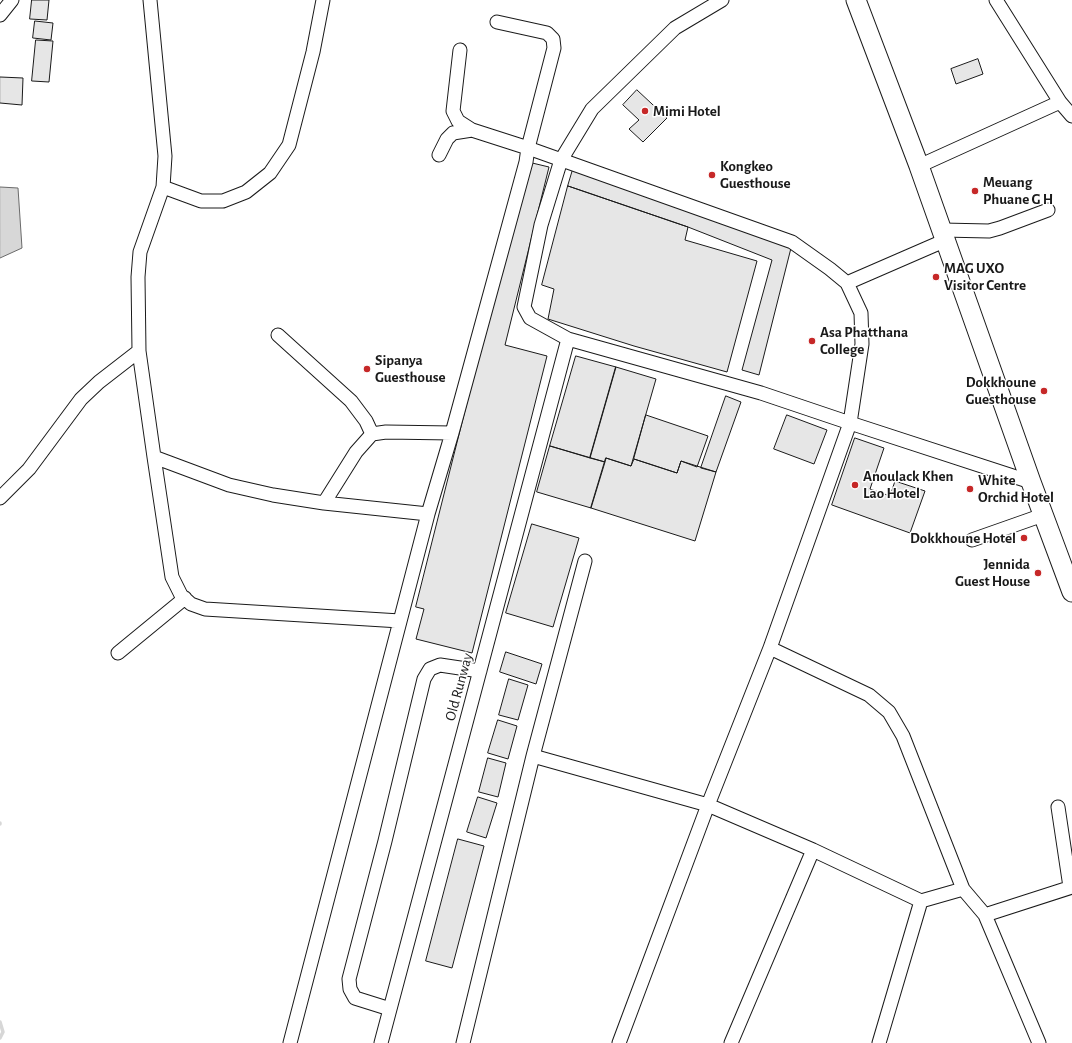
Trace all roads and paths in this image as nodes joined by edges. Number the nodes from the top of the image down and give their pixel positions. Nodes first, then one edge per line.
1 (12, 0) edge
2 (150, 0) edge
3 (324, 0) edge
4 (722, 0) edge
5 (856, 0) edge
6 (996, 0) edge
7 (0, 15) edge
8 (497, 22) dead end
9 (460, 50) dead end
10 (1060, 102) junction
11 (1072, 116) edge
12 (472, 130) junction
13 (528, 148) junction
14 (439, 155) dead end
15 (561, 160) junction
16 (919, 166) junction
17 (163, 187) junction
18 (1048, 210) dead end
19 (944, 235) junction
20 (846, 283) junction
21 (278, 335) dead end
22 (568, 339) junction
23 (139, 351) junction
24 (850, 423) junction
25 (452, 433) junction
26 (372, 434) junction
27 (154, 457) junction
28 (1030, 482) junction
29 (0, 498) edge
30 (324, 503) junction
31 (428, 514) junction
32 (1043, 515) junction
33 (972, 540) dead end
34 (585, 561) dead end
35 (1068, 567) edge
36 (1072, 592) edge
37 (185, 598) junction
38 (400, 621) junction
39 (770, 648) junction
40 (118, 653) dead end
41 (480, 671) junction
42 (533, 756) junction
43 (708, 805) junction
44 (1058, 807) dead end
45 (813, 850) junction
46 (1071, 887) edge
47 (963, 889) junction
48 (921, 900) junction
49 (985, 915) junction
50 (390, 1009) junction
51 (290, 1043) edge
52 (380, 1043) edge
53 (463, 1043) edge
54 (619, 1043) edge
55 (731, 1043) edge
56 (879, 1043) edge
57 (1039, 1043) edge

1 - 7 street
2 - 17 street
3 - 17 street
4 - 15 street
5 - 16 highway
6 - 10 street
8 - 13 street
9 - 12 street
10 - 11 street
10 - 16 street
12 - 13 street
12 - 14 street
13 - 15 street
13 - 25 street
15 - 20 street
15 - 22 street
16 - 19 highway
17 - 23 street
18 - 19 street
19 - 20 street
19 - 28 highway
20 - 24 street
21 - 26 street
22 - 24 street
22 - 41 street, Old Runway
23 - 27 street
23 - 29 street
24 - 28 street
24 - 39 street
25 - 26 street
25 - 31 street
26 - 30 street
27 - 30 street
27 - 37 street
28 - 32 highway
30 - 31 street
31 - 38 street
32 - 33 street
32 - 35 highway
34 - 42 street
35 - 36 highway
37 - 38 street
37 - 40 street
38 - 51 street
39 - 43 street
39 - 47 street
41 - 50 street, Old Runway
41 - 50 street
42 - 43 street
42 - 53 street
43 - 45 street
43 - 54 street
44 - 46 street
45 - 48 street
45 - 55 street
46 - 49 street
47 - 48 street
47 - 49 street
48 - 56 street
49 - 57 street
50 - 52 street, Old Runway

